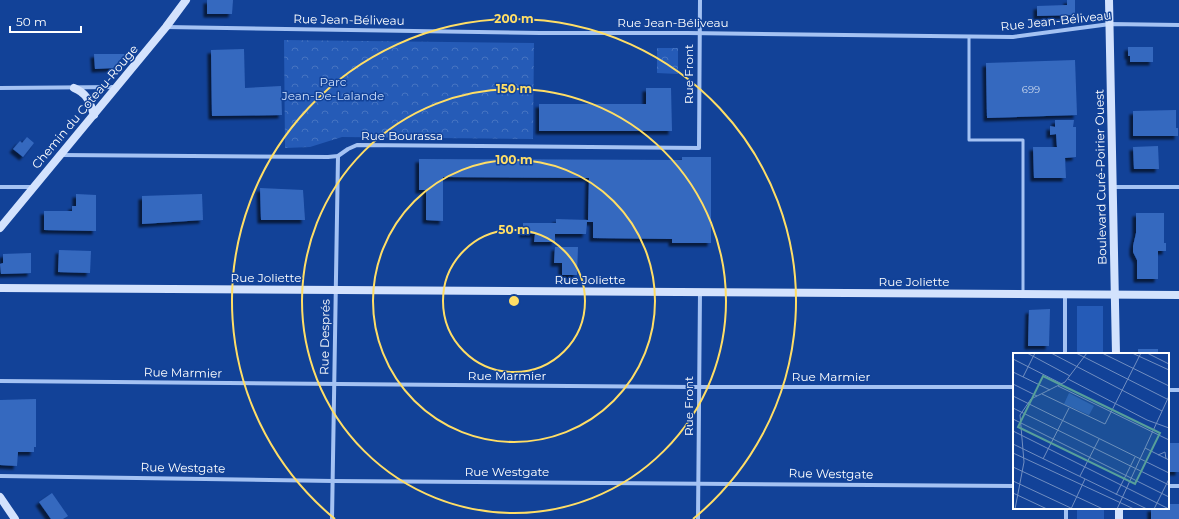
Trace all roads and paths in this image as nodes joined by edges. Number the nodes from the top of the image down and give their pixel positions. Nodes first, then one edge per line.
1 (186, 0) edge
2 (700, 0) edge
3 (1109, 0) edge
4 (1110, 24) junction
5 (1179, 25) edge
6 (166, 27) junction
7 (699, 34) junction
8 (969, 37) junction
9 (116, 87) junction
10 (0, 88) edge
11 (74, 88) junction
12 (94, 114) junction
13 (699, 148) joint
14 (61, 155) junction
15 (338, 156) junction
16 (0, 187) edge
17 (34, 187) junction
18 (1113, 187) junction
19 (1179, 187) edge
20 (0, 228) edge
21 (0, 288) edge
22 (336, 290) junction
23 (700, 292) junction
24 (1023, 294) junction
25 (1065, 294) junction
26 (1115, 295) junction
27 (1179, 295) edge
28 (1065, 353) edge
29 (1116, 353) edge
30 (0, 381) edge
31 (334, 384) junction
32 (699, 387) junction
33 (1013, 387) edge
34 (0, 476) edge
35 (332, 481) junction
36 (699, 483) junction
37 (1013, 486) edge
38 (0, 497) edge
39 (15, 519) edge
40 (332, 519) edge
41 (698, 519) edge

1 - 6 street, Chemin du Coteau-Rouge
2 - 7 street, Rue Front
3 - 4 street, Boulevard Curé-Poirier Ouest
4 - 5 street, Rue Jean-Béliveau
4 - 8 street, Rue Jean-Béliveau
4 - 18 street, Boulevard Curé-Poirier Ouest
6 - 7 street, Rue Jean-Béliveau
6 - 9 street, Chemin du Coteau-Rouge
7 - 8 street, Rue Jean-Béliveau
7 - 13 street, Rue Front
8 - 24 lane
9 - 11 street
9 - 12 street, Chemin du Coteau-Rouge
10 - 11 street
11 - 12 street
12 - 14 street, Chemin du Coteau-Rouge
13 - 15 street, Rue Bourassa
14 - 15 street
14 - 17 street, Chemin du Coteau-Rouge
15 - 22 street, Rue Després
16 - 17 street
17 - 20 street, Chemin du Coteau-Rouge
18 - 19 street
18 - 26 street, Boulevard Curé-Poirier Ouest
21 - 22 street, Rue Joliette
22 - 23 street, Rue Joliette
22 - 31 street, Rue Després
23 - 24 street, Rue Joliette
23 - 32 street, Rue Front
24 - 25 street, Rue Joliette
25 - 26 street, Rue Joliette
25 - 28 street
26 - 27 street, Rue Joliette
26 - 29 street, Boulevard Curé-Poirier Ouest
30 - 31 street, Rue Marmier
31 - 32 street, Rue Marmier
31 - 35 street, Rue Després
32 - 33 street, Rue Marmier
32 - 36 street, Rue Front
34 - 35 street, Rue Westgate
35 - 36 street, Rue Westgate
35 - 40 street, Rue Després
36 - 37 street, Rue Westgate
36 - 41 street, Rue Front
38 - 39 street

